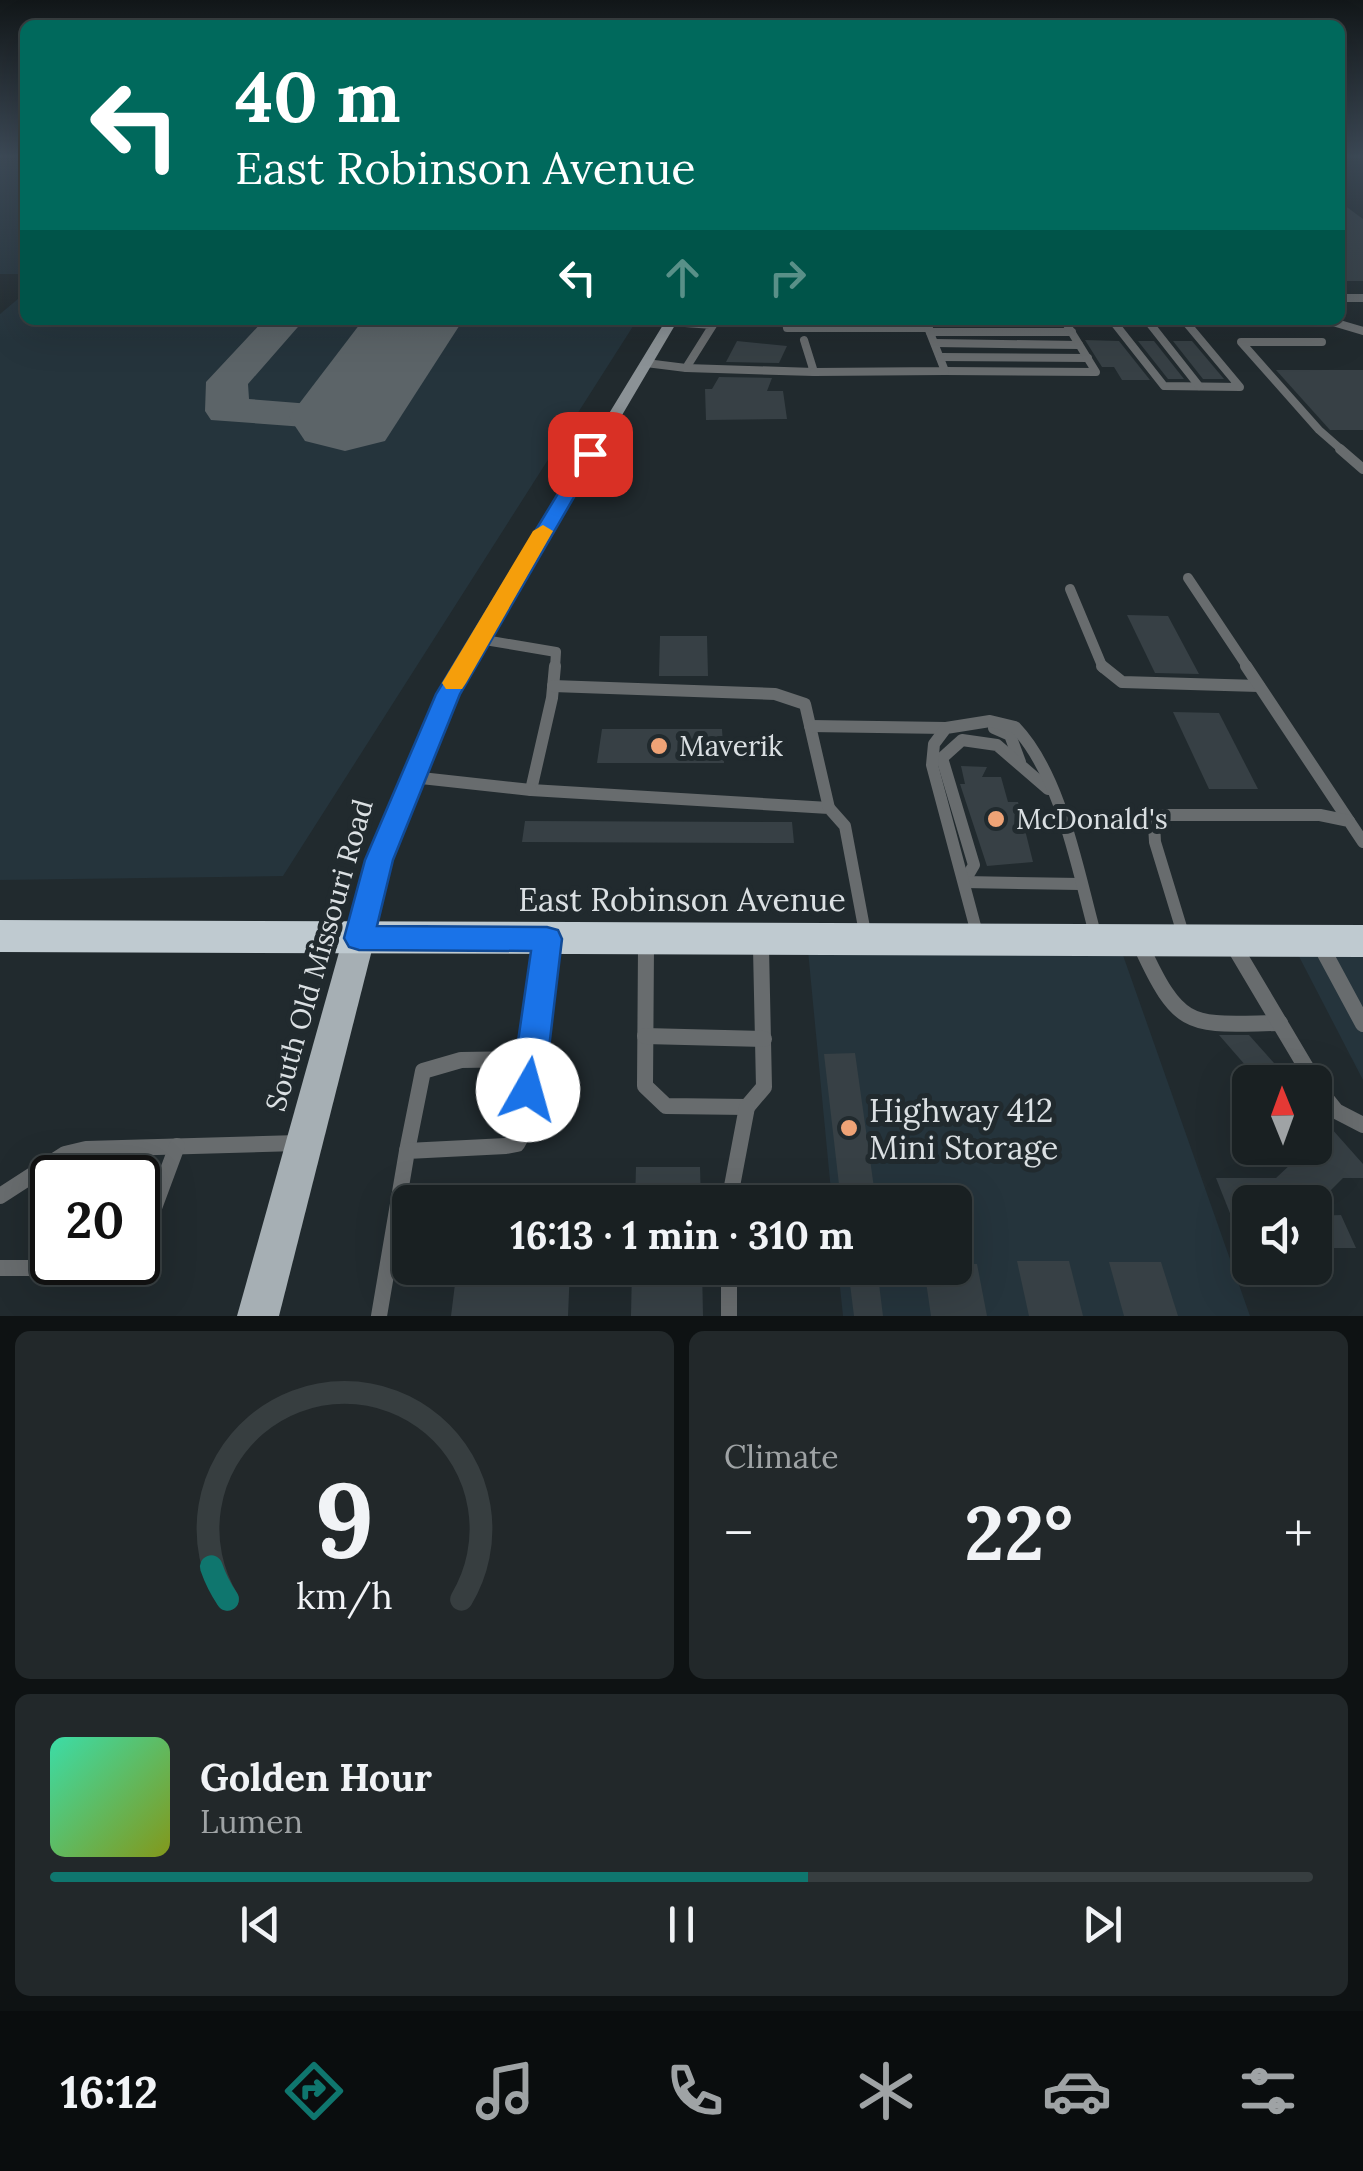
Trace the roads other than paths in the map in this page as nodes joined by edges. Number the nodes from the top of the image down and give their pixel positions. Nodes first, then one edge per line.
1 (670, 325) edge
2 (713, 325) edge
3 (787, 325) edge
4 (1068, 325) edge
5 (1116, 325) edge
6 (1151, 325) edge
7 (1188, 325) edge
8 (928, 327) edge
9 (1072, 332) junction
10 (804, 340) dead end
11 (1322, 342) dead end
12 (934, 344) junction
13 (1079, 345) junction
14 (940, 357) junction
15 (1088, 358) junction
16 (646, 363) junction
17 (686, 368) junction
18 (945, 371) junction
19 (814, 372) junction
20 (1200, 386) junction
21 (1363, 469) edge
22 (1188, 578) dead end
23 (1070, 589) dead end
24 (479, 639) junction
25 (553, 686) junction
26 (1260, 686) junction
27 (810, 726) junction
28 (946, 728) junction
29 (412, 777) junction
30 (531, 790) junction
31 (1051, 792) junction
32 (829, 808) junction
33 (1349, 822) junction
34 (1363, 842) edge
35 (964, 882) junction
36 (1080, 884) junction
37 (0, 936) edge
38 (359, 938) junction
39 (547, 939) junction
40 (646, 939) junction
41 (761, 940) junction
42 (867, 940) junction
43 (979, 940) junction
44 (1098, 941) junction
45 (1138, 941) junction
46 (1185, 941) junction
47 (1231, 941) junction
48 (1318, 941) junction
49 (1363, 941) edge
50 (1280, 1023) junction
51 (1363, 1024) edge
52 (644, 1036) junction
53 (764, 1038) junction
54 (532, 1059) junction
55 (748, 1106) junction
56 (1363, 1126) edge
57 (304, 1143) junction
58 (177, 1146) junction
59 (407, 1152) junction
60 (733, 1185) edge
61 (0, 1196) edge
62 (160, 1196) edge
63 (0, 1268) edge
64 (30, 1268) edge
65 (729, 1285) edge
66 (258, 1316) edge
67 (379, 1316) edge
68 (729, 1316) edge

1 - 16 main road, South Old Missouri Road
2 - 17 lane
3 - 8 lane
4 - 9 lane
5 - 20 lane
6 - 20 lane
7 - 20 lane
8 - 9 lane
8 - 12 lane
9 - 13 lane
10 - 19 lane
11 - 21 lane
12 - 13 lane
12 - 14 lane
13 - 15 lane
14 - 15 lane
14 - 18 lane
15 - 18 lane
16 - 17 lane
16 - 24 main road, South Old Missouri Road
17 - 19 lane
18 - 19 lane
22 - 26 lane
23 - 26 lane
24 - 25 lane
24 - 29 main road, South Old Missouri Road
25 - 27 lane
25 - 30 lane
26 - 33 lane
27 - 28 lane
27 - 32 lane
28 - 31 lane
28 - 35 lane
29 - 30 lane
29 - 38 main road, South Old Missouri Road
30 - 32 lane
31 - 35 lane
31 - 36 lane
32 - 42 lane
33 - 34 lane
33 - 46 lane
35 - 36 lane
35 - 43 lane
36 - 44 lane
37 - 38 highway, East Robinson Avenue
38 - 39 highway, East Robinson Avenue
38 - 57 main road, South Old Missouri Road
39 - 40 highway, East Robinson Avenue
39 - 54 lane
40 - 41 highway, East Robinson Avenue
40 - 52 lane
41 - 42 highway, East Robinson Avenue
41 - 53 lane
42 - 43 highway, East Robinson Avenue
43 - 44 highway, East Robinson Avenue
44 - 45 highway, East Robinson Avenue
45 - 46 highway, East Robinson Avenue
45 - 50 lane
46 - 47 highway, East Robinson Avenue
47 - 48 highway, East Robinson Avenue
47 - 50 lane
48 - 49 highway, East Robinson Avenue
48 - 51 lane
50 - 56 lane
52 - 53 lane
52 - 55 lane
53 - 55 lane
54 - 59 lane
54 - 59 lane
55 - 60 lane
57 - 58 lane
57 - 66 main road, South Old Missouri Road
58 - 61 lane
58 - 62 lane
59 - 67 lane
63 - 64 lane
65 - 68 lane

